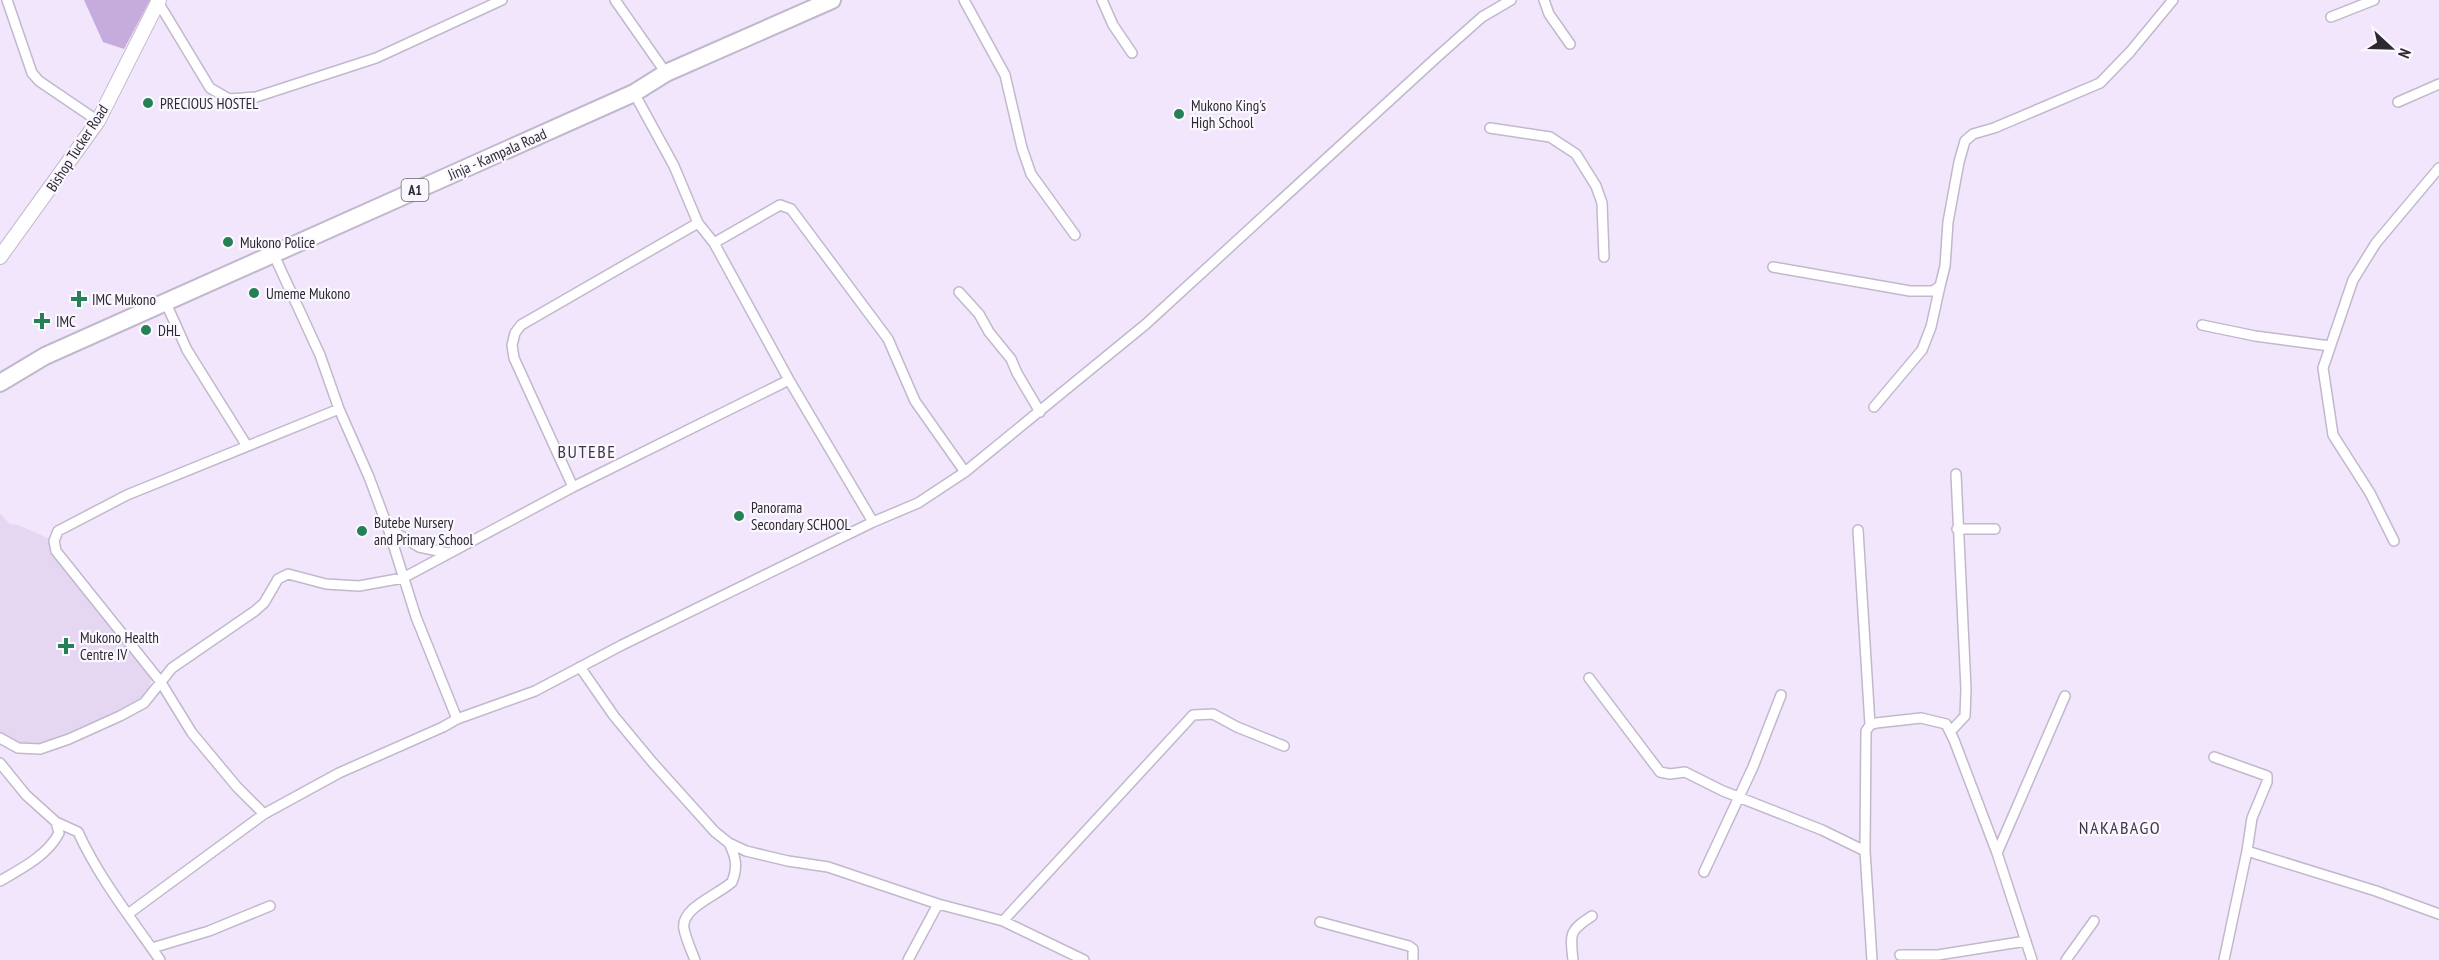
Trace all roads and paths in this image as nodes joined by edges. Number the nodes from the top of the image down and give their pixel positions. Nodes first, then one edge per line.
1 (7, 0) edge
2 (502, 0) edge
3 (615, 0) edge
4 (831, 0) edge
5 (964, 0) edge
6 (1102, 0) edge
7 (1511, 0) edge
8 (1544, 0) edge
9 (2173, 0) edge
10 (2374, 0) edge
11 (158, 1) edge
12 (2331, 17) dead end
13 (1570, 44) dead end
14 (1132, 53) dead end
15 (666, 73) junction
16 (2439, 84) edge
17 (634, 93) junction
18 (2398, 102) dead end
19 (98, 122) junction
20 (1490, 128) dead end
21 (2439, 168) edge
22 (698, 223) junction
23 (1075, 235) dead end
24 (714, 243) junction
25 (273, 253) junction
26 (0, 257) edge
27 (1604, 257) dead end
28 (1773, 267) dead end
29 (1940, 286) junction
30 (959, 292) dead end
31 (165, 301) junction
32 (2202, 325) dead end
33 (2330, 346) junction
34 (789, 380) junction
35 (0, 383) edge
36 (1874, 407) dead end
37 (339, 409) junction
38 (1040, 412) junction
39 (247, 446) junction
40 (965, 472) junction
41 (1956, 474) dead end
42 (573, 487) junction
43 (873, 522) junction
44 (388, 528) junction
45 (1957, 529) junction
46 (1995, 529) dead end
47 (1858, 530) dead end
48 (2394, 541) dead end
49 (448, 553) junction
50 (403, 578) junction
51 (580, 667) junction
52 (1589, 678) dead end
53 (160, 681) junction
54 (1781, 695) dead end
55 (2065, 696) dead end
56 (457, 718) junction
57 (1870, 725) junction
58 (1950, 732) junction
59 (0, 738) edge
60 (1284, 746) dead end
61 (0, 748) edge
62 (18, 748) junction
63 (2214, 757) dead end
64 (0, 763) edge
65 (1738, 798) junction
66 (264, 814) junction
67 (56, 822) junction
68 (729, 843) junction
69 (2247, 850) junction
70 (1865, 851) junction
71 (1996, 854) junction
72 (1704, 872) dead end
73 (0, 881) edge
74 (938, 904) junction
75 (270, 906) dead end
76 (128, 914) junction
77 (2439, 914) edge
78 (1592, 916) dead end
79 (1003, 921) junction
80 (2094, 921) dead end
81 (1320, 922) dead end
82 (2026, 941) junction
83 (152, 948) junction
84 (1900, 956) dead end
85 (160, 960) edge
86 (695, 960) edge
87 (908, 960) edge
88 (1084, 960) edge
89 (1413, 960) edge
90 (1574, 960) edge
91 (1872, 960) edge
92 (2032, 960) edge
93 (2066, 960) edge
94 (2225, 960) edge

1 - 19 street
2 - 11 street
3 - 15 street
4 - 15 highway, Jinja - Kampala Road / A1
5 - 23 street
6 - 14 street
7 - 38 street
8 - 13 street
9 - 29 street
10 - 12 street
11 - 19 main road, Bishop Tucker Road
15 - 17 highway, Jinja - Kampala Road / A1
16 - 18 street
17 - 22 street
17 - 25 highway, Jinja - Kampala Road / A1
19 - 26 main road, Bishop Tucker Road
20 - 27 street
21 - 33 street
22 - 24 street
22 - 42 street
24 - 34 street
24 - 40 street
25 - 31 highway, Jinja - Kampala Road / A1
25 - 37 street
28 - 29 street
29 - 36 street
30 - 38 street
31 - 35 highway, Jinja - Kampala Road / A1
31 - 39 street
32 - 33 street
33 - 48 street
34 - 42 street
34 - 43 street
37 - 39 street
37 - 44 street
38 - 40 street
39 - 53 street
40 - 43 street
41 - 45 street
42 - 49 street
43 - 51 street
44 - 49 street
44 - 50 street
45 - 46 street
45 - 58 street
47 - 57 street
49 - 50 street
50 - 53 street
50 - 56 street
51 - 56 street
51 - 68 street
52 - 65 street
53 - 62 street
53 - 66 street
54 - 65 street
55 - 71 street
56 - 66 street
57 - 58 street
57 - 70 street
58 - 71 street
59 - 62 street
60 - 79 street
61 - 62 street
63 - 69 street
64 - 67 street
65 - 70 street
65 - 72 street
66 - 76 street
67 - 73 street
67 - 76 street
68 - 74 street
68 - 86 street
69 - 77 street
69 - 94 street
70 - 91 street
71 - 82 street
74 - 79 street
74 - 87 street
75 - 83 street
76 - 83 street
78 - 90 street
79 - 88 street
80 - 93 street
81 - 89 street
82 - 84 street
82 - 92 street
83 - 85 street

